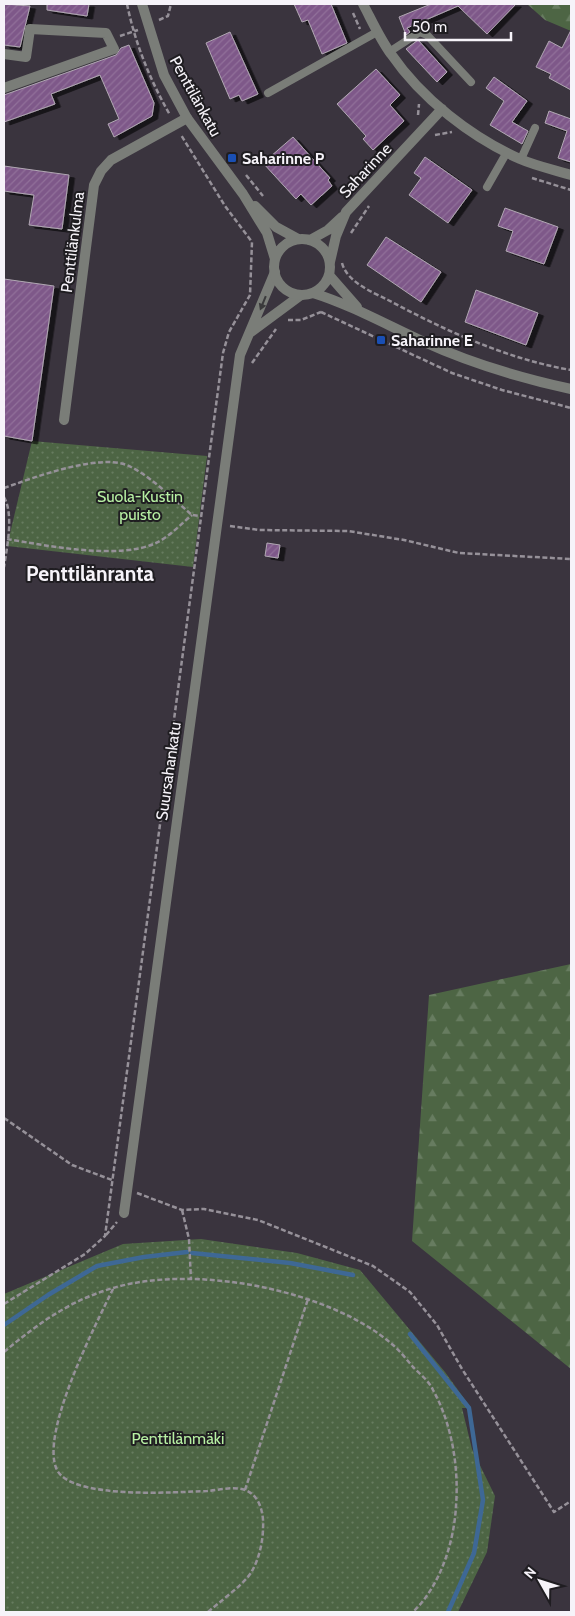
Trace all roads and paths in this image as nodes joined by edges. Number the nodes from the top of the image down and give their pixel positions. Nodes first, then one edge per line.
1 (127, 4) edge
2 (142, 4) edge
3 (171, 4) edge
4 (363, 4) edge
5 (352, 11) dead end
6 (161, 29) dead end
7 (377, 32) junction
8 (365, 39) junction
9 (389, 52) junction
10 (4, 54) edge
11 (471, 82) dead end
12 (4, 88) edge
13 (268, 93) dead end
14 (416, 97) dead end
15 (442, 109) junction
16 (187, 118) junction
17 (416, 119) dead end
18 (176, 126) junction
19 (535, 128) dead end
20 (453, 132) dead end
21 (429, 138) dead end
22 (507, 152) junction
23 (521, 160) junction
24 (244, 173) dead end
25 (571, 175) edge
26 (529, 177) dead end
27 (487, 187) dead end
28 (571, 190) edge
29 (243, 194) junction
30 (267, 200) dead end
31 (372, 202) dead end
32 (346, 212) junction
33 (350, 236) dead end
34 (298, 239) junction
35 (310, 240) junction
36 (275, 259) junction
37 (330, 262) junction
38 (341, 262) dead end
39 (275, 272) junction
40 (329, 275) junction
41 (313, 293) junction
42 (301, 295) junction
43 (360, 310) junction
44 (321, 312) dead end
45 (249, 334) junction
46 (571, 370) edge
47 (571, 389) edge
48 (571, 408) edge
49 (64, 420) dead end
50 (4, 488) edge
51 (4, 497) edge
52 (192, 514) junction
53 (202, 516) junction
54 (230, 526) dead end
55 (8, 539) junction
56 (571, 559) edge
57 (4, 567) edge
58 (4, 1118) edge
59 (113, 1180) junction
60 (128, 1187) junction
61 (182, 1210) junction
62 (124, 1214) dead end
63 (191, 1280) junction
64 (113, 1288) junction
65 (308, 1299) junction
66 (4, 1304) edge
67 (4, 1352) edge
68 (245, 1490) junction
69 (571, 1501) edge
70 (208, 1612) edge
71 (413, 1612) edge

1 - 18 path
2 - 16 street, Penttilänkatu
3 - 6 path
4 - 7 street
5 - 8 path
7 - 8 lane
7 - 9 street
8 - 13 lane
9 - 11 lane
9 - 15 street
10 - 12 street
14 - 17 path
15 - 22 street
15 - 32 street, Saharinne
16 - 18 street, Penttilänkulma
16 - 29 street, Penttilänkatu
18 - 49 street, Penttilänkulma
18 - 53 path
19 - 23 lane
20 - 21 path
22 - 23 street
22 - 27 lane
23 - 25 street
24 - 30 path
26 - 28 path
29 - 34 street, Penttilänkatu
29 - 36 street, Penttilänkatu
31 - 33 path
32 - 35 street
32 - 37 street, Saharinne
34 - 35 street
34 - 36 street
35 - 37 street
36 - 39 street
37 - 40 street
38 - 46 path
39 - 42 street
39 -> 45 street, Suursahankatu
40 - 41 street
40 - 43 street
41 - 42 street
41 - 43 street
42 - 45 street
43 - 47 street
44 - 48 path
45 - 60 street, Suursahankatu
50 - 52 path
51 - 55 path
52 - 53 path
52 - 55 path
53 - 59 path
54 - 56 path
55 - 57 path
58 - 59 path
59 - 66 path
60 - 61 path
60 - 62 street, Suursahankatu
61 - 63 path
61 - 69 path
63 - 64 path
63 - 65 path
64 - 67 path
64 - 68 path
65 - 68 path
65 - 71 path
68 - 70 path

